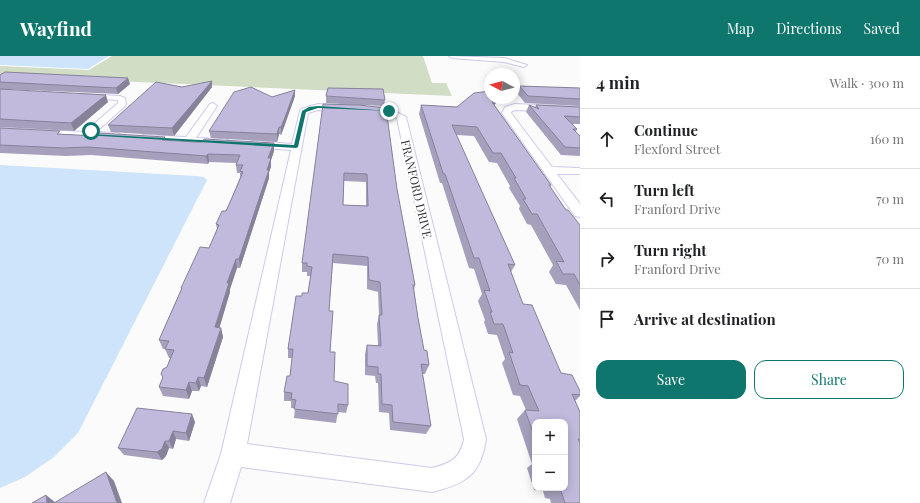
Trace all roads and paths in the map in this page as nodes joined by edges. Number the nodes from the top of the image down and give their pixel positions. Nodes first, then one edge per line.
1 (452, 56) edge
2 (524, 65) dead end
3 (77, 96) edge
4 (213, 106) dead end
5 (580, 110) edge
6 (0, 131) edge
7 (87, 135) junction
8 (189, 140) junction
9 (296, 147) junction
10 (548, 170) junction
11 (580, 171) edge
12 (580, 213) edge
13 (233, 454) junction
14 (217, 503) edge

1 - 2 street
3 - 7 street
4 - 8 street
5 - 10 street
6 - 7 street
7 - 8 street
8 - 9 street
9 - 13 street, FRANFORD DRIVE
9 - 13 street, FRANFORD DRIVE
10 - 11 street
10 - 12 street
13 - 14 street, FRANFORD DRIVE

